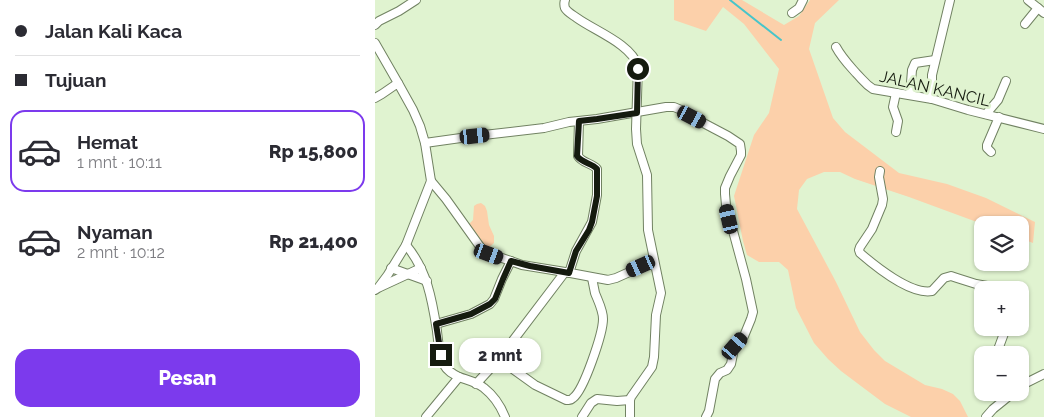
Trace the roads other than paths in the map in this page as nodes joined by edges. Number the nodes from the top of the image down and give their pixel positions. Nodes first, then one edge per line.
1 (416, 0) edge
2 (565, 0) edge
3 (803, 0) edge
4 (950, 0) edge
5 (1028, 0) edge
6 (1041, 10) edge
7 (792, 13) dead end
8 (1025, 24) dead end
9 (375, 25) edge
10 (375, 42) edge
11 (836, 47) dead end
12 (935, 60) junction
13 (1006, 81) dead end
14 (398, 83) junction
15 (896, 93) junction
16 (910, 94) junction
17 (375, 98) edge
18 (932, 99) junction
19 (637, 113) junction
20 (985, 114) junction
21 (999, 117) junction
22 (579, 121) junction
23 (1044, 129) edge
24 (896, 132) dead end
25 (425, 143) junction
26 (991, 152) dead end
27 (880, 171) dead end
28 (431, 181) junction
29 (406, 245) junction
30 (511, 261) junction
31 (654, 261) junction
32 (391, 268) junction
33 (421, 268) junction
34 (567, 272) junction
35 (408, 274) junction
36 (592, 278) junction
37 (427, 281) junction
38 (974, 283) edge
39 (377, 289) edge
40 (436, 324) junction
41 (499, 358) junction
42 (1044, 374) edge
43 (459, 376) junction
44 (1029, 381) edge
45 (476, 384) junction
46 (630, 400) junction
47 (1002, 401) edge
48 (425, 417) edge
49 (505, 417) edge
50 (582, 417) edge
51 (630, 417) edge
52 (706, 417) edge
53 (986, 417) edge

1 - 9 street
2 - 19 street
3 - 7 street
4 - 12 street
5 - 6 street
6 - 8 street
10 - 14 street
11 - 15 street, JALAN KANCIL
12 - 16 street
12 - 18 street
13 - 20 street
14 - 17 street
14 - 25 street
15 - 16 street, JALAN KANCIL
15 - 24 street
16 - 18 street, JALAN KANCIL
18 - 20 street, JALAN KANCIL
19 - 22 street
19 - 31 street
19 - 52 street
20 - 21 street, JALAN KANCIL
21 - 23 street, JALAN KANCIL
21 - 26 street
22 - 25 street
22 - 34 street
25 - 28 street
27 - 38 street
28 - 29 street
28 - 30 street
29 - 32 street
29 - 33 street
30 - 34 street
30 - 40 street
31 - 36 street
31 - 46 street
32 - 35 street
32 - 39 street
33 - 35 street
33 - 37 street
34 - 36 street
34 - 41 street
35 - 37 street
35 - 39 street
36 - 41 street
37 - 40 street
40 - 43 street
41 - 45 street
42 - 44 street
43 - 45 street
43 - 48 street
45 - 49 street
46 - 50 street
46 - 51 street
47 - 53 street

